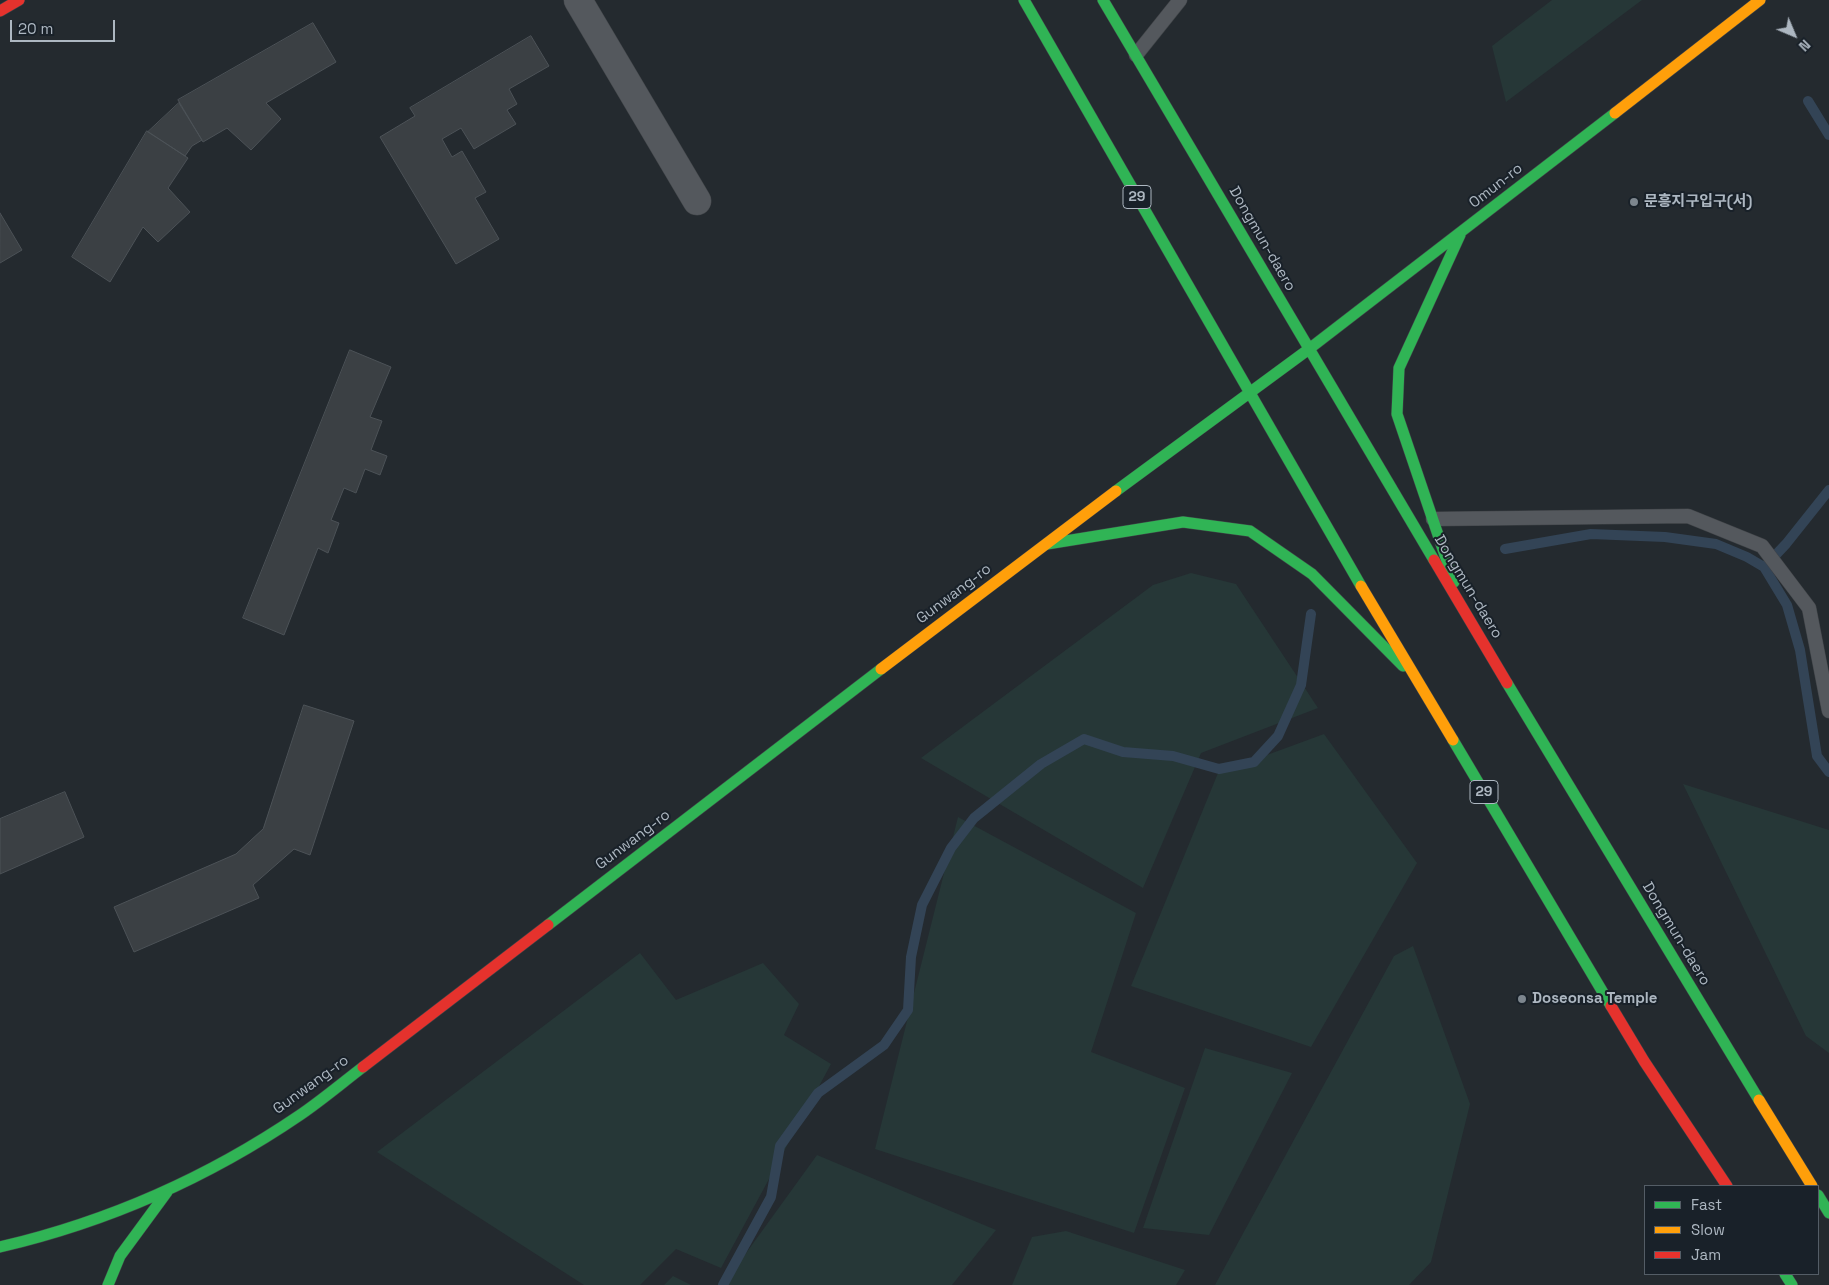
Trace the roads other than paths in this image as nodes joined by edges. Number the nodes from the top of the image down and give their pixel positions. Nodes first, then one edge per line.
1 (20, 0) edge
2 (578, 0) edge
3 (1024, 0) edge
4 (1104, 0) edge
5 (1180, 0) edge
6 (1760, 0) edge
7 (0, 11) edge
8 (1136, 55) junction
9 (697, 201) dead end
10 (1462, 232) junction
11 (1309, 349) junction
12 (1249, 394) junction
13 (1433, 520) junction
14 (1043, 544) junction
15 (1463, 609) junction
16 (1416, 679) junction
17 (1829, 711) edge
18 (1726, 1185) edge
19 (1811, 1185) edge
20 (168, 1189) junction
21 (1819, 1197) edge
22 (1829, 1213) edge
23 (0, 1247) edge
24 (108, 1285) edge

1 - 7 main road
2 - 9 street
3 - 12 main road, 29
4 - 8 main road, Dongmun-daero
5 - 8 lane
6 - 10 main road, Omun-ro
8 - 11 main road, Dongmun-daero
10 - 11 main road, Omun-ro
10 - 13 main road
11 - 12 main road, Omun-ro
11 - 15 main road, Dongmun-daero
12 - 14 main road, Gunwang-ro
12 - 16 main road, 29
13 - 15 main road
13 - 17 lane
14 - 16 main road
14 - 20 main road, Gunwang-ro
15 - 19 main road, Dongmun-daero
16 - 18 main road, 29
20 - 23 main road, Gunwang-ro
20 - 24 main road
21 - 22 main road

